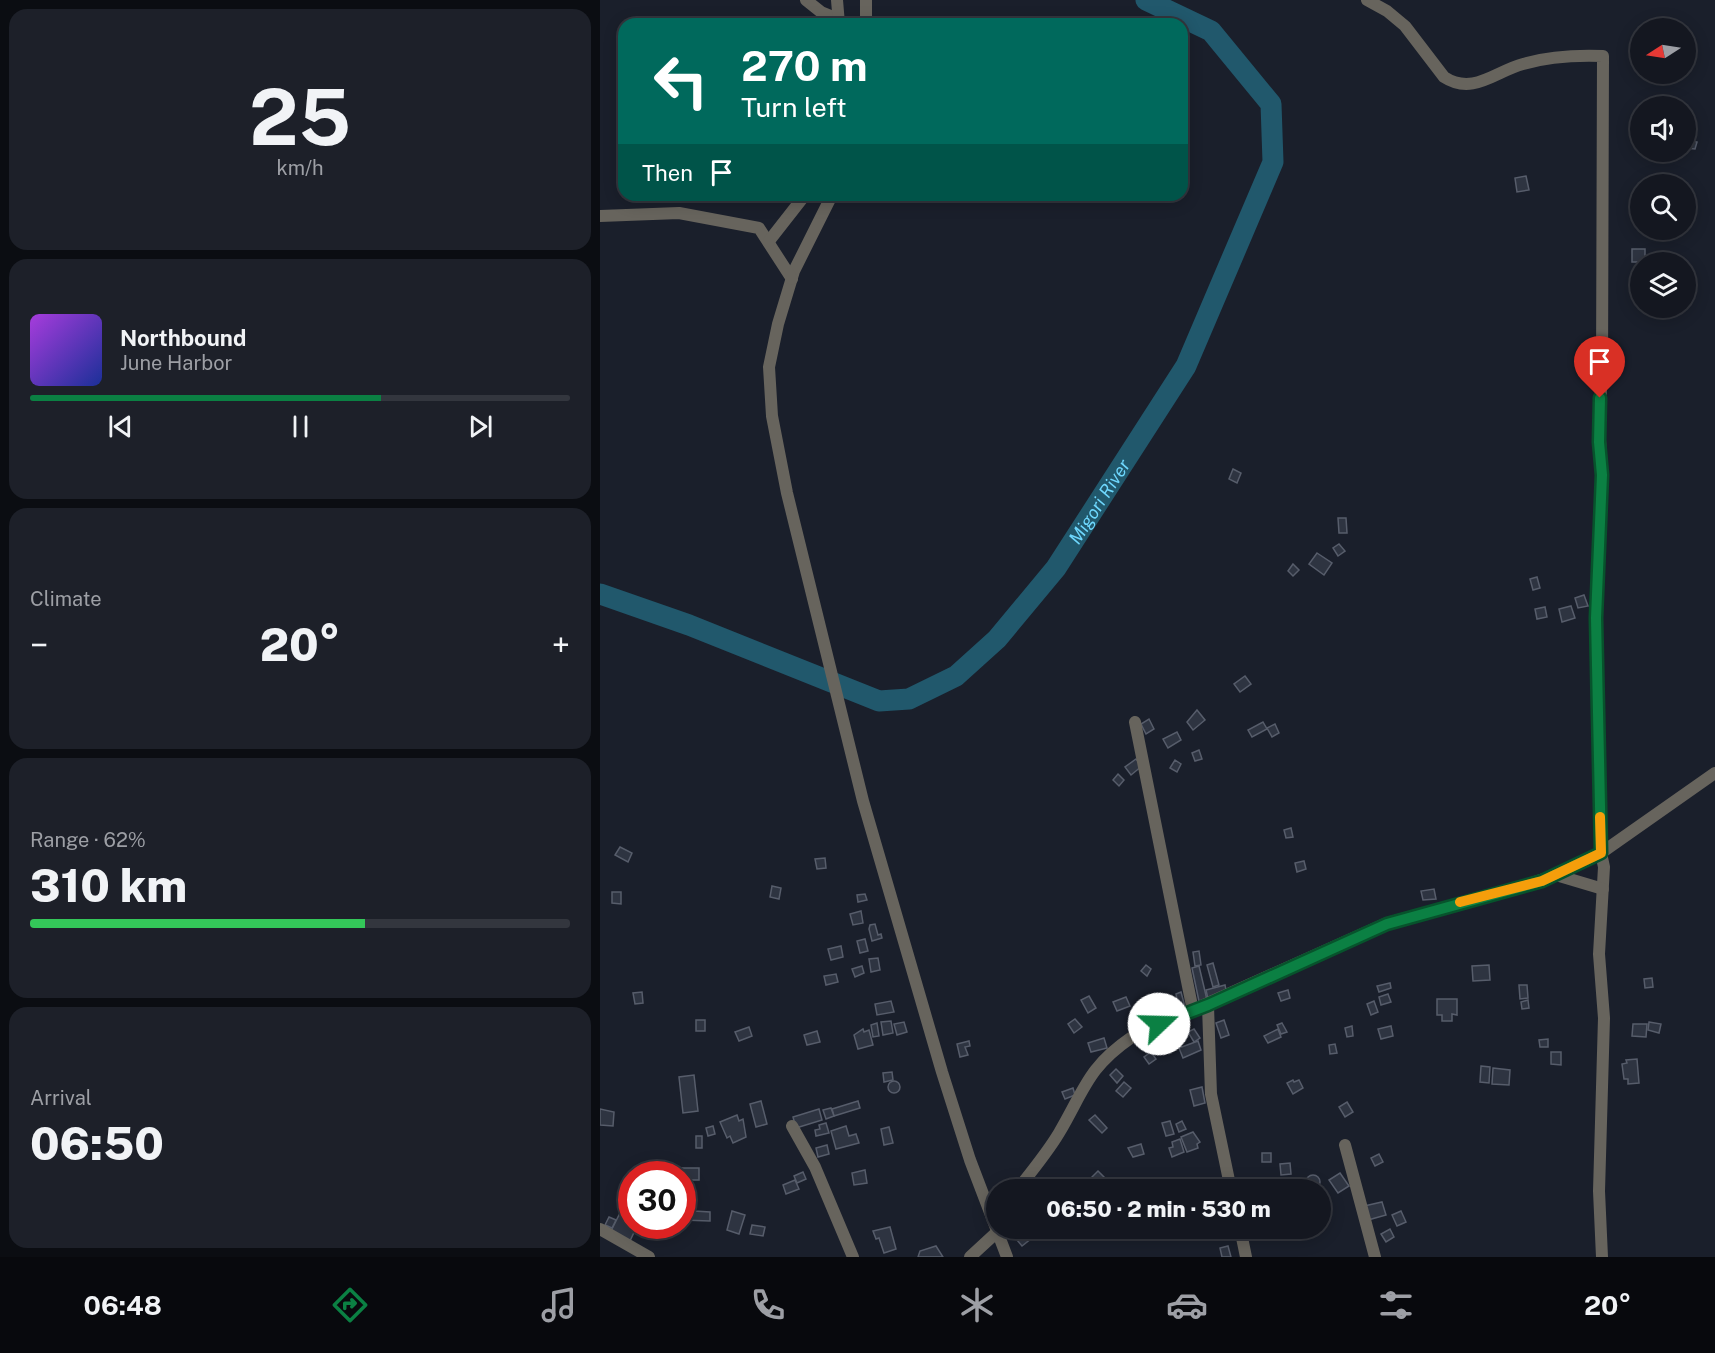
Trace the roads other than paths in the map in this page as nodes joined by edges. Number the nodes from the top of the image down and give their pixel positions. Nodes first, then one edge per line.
1 (806, 0) edge
2 (837, 0) edge
3 (866, 0) edge
4 (1367, 0) edge
5 (833, 18) edge
6 (839, 18) edge
7 (866, 18) edge
8 (801, 201) edge
9 (829, 201) edge
10 (600, 216) edge
11 (769, 242) junction
12 (792, 279) junction
13 (1135, 722) dead end
14 (1715, 773) edge
15 (1601, 853) junction
16 (1556, 875) junction
17 (1603, 889) junction
18 (1208, 1005) junction
19 (1193, 1011) junction
20 (792, 1126) dead end
21 (1345, 1145) dead end
22 (1026, 1179) edge
23 (1229, 1179) edge
24 (986, 1200) edge
25 (600, 1229) edge
26 (986, 1237) edge
27 (1000, 1239) edge
28 (1242, 1239) edge
29 (649, 1257) edge
30 (852, 1257) edge
31 (970, 1257) edge
32 (1007, 1257) edge
33 (1246, 1257) edge
34 (1375, 1257) edge
35 (1602, 1257) edge

1 - 5 street
2 - 6 street
3 - 7 street
4 - 15 street
8 - 11 street
9 - 12 street
10 - 11 street
11 - 12 street
12 - 24 street
13 - 19 street
14 - 15 street
15 - 16 street
15 - 17 street
16 - 17 street
16 - 18 street
17 - 35 street
18 - 19 street
18 - 23 street
19 - 22 street
20 - 30 street
21 - 34 street
25 - 29 street
26 - 31 street
27 - 32 street
28 - 33 street

